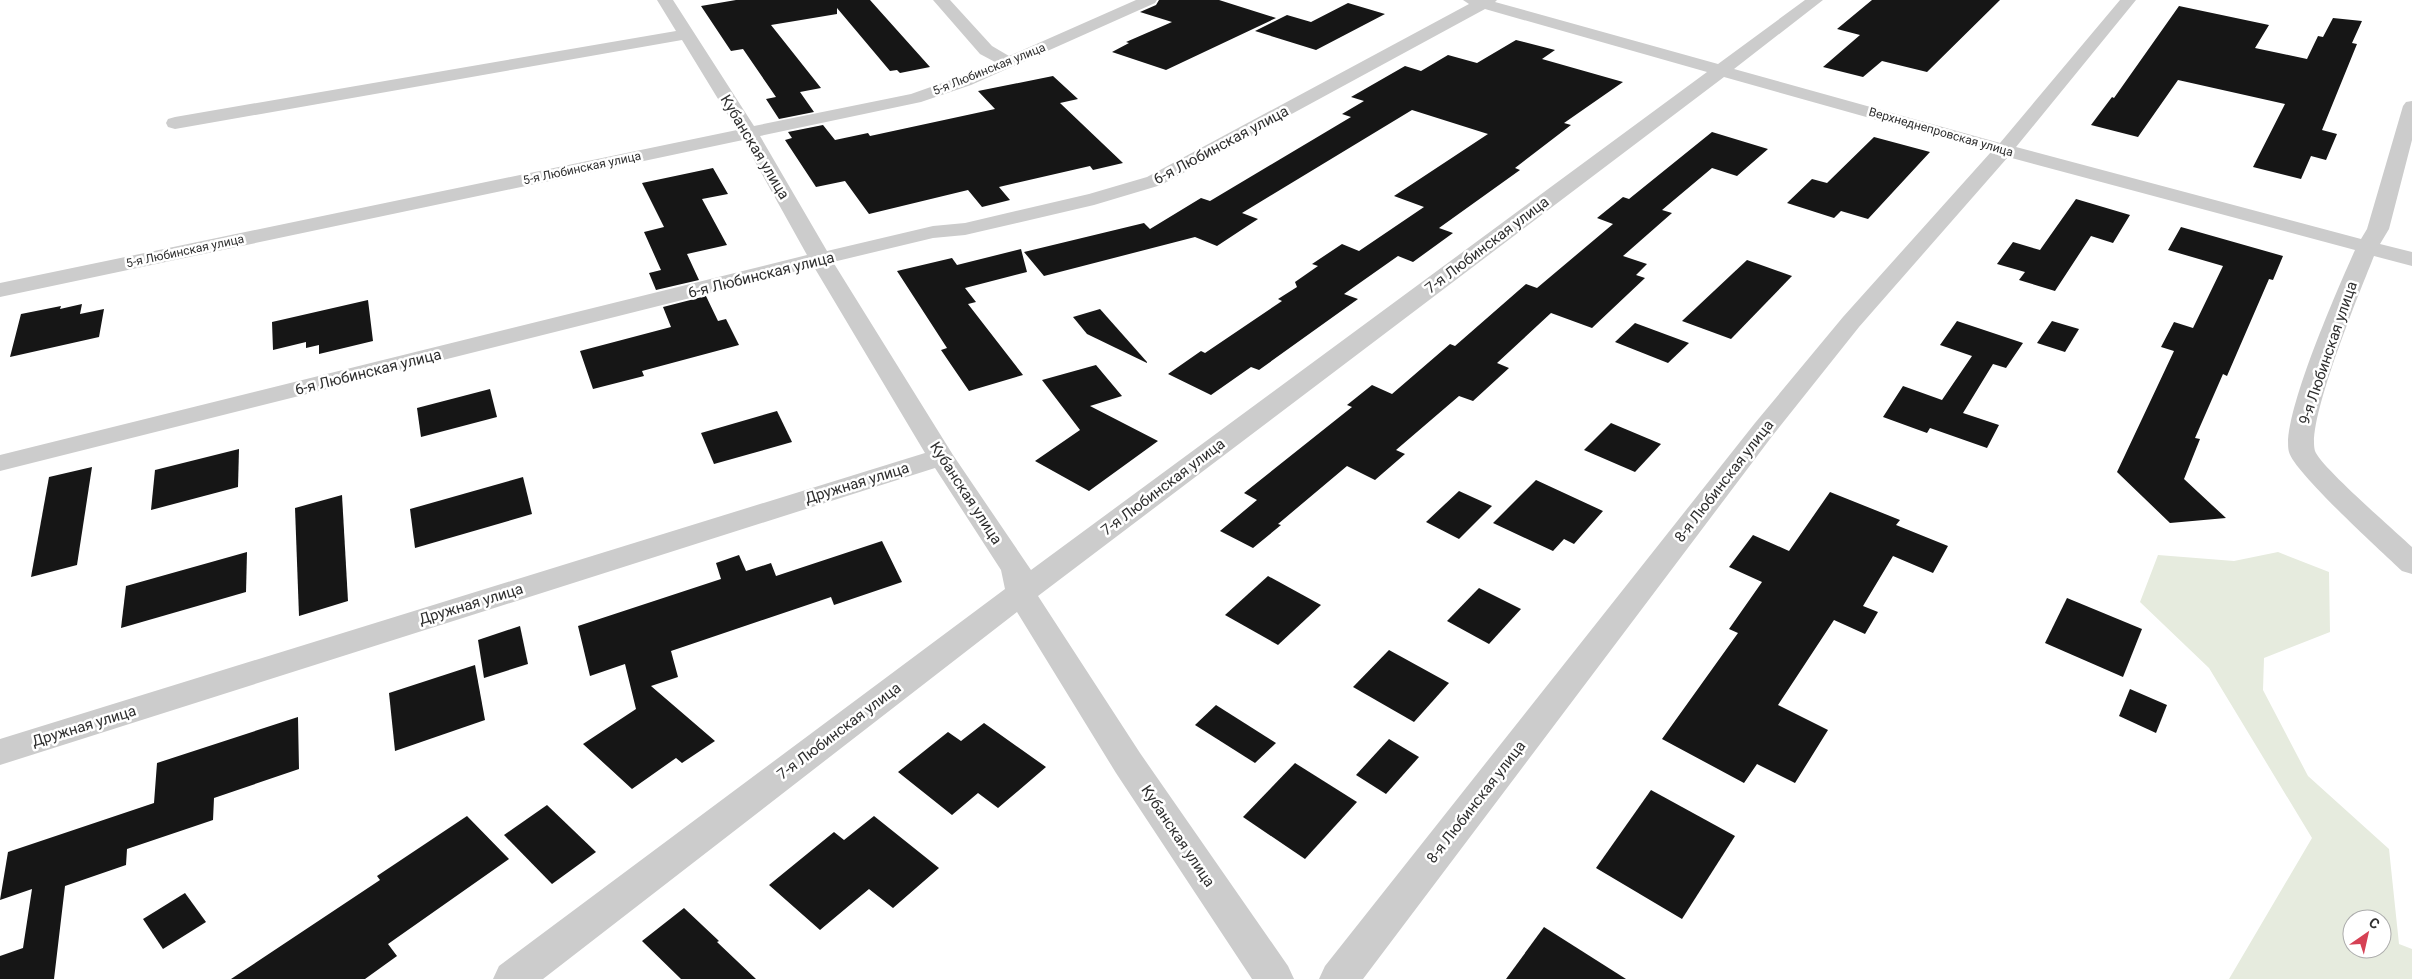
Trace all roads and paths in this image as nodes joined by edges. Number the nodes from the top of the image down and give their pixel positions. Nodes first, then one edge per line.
1 (665, 0) edge
2 (941, 0) edge
3 (1149, 0) edge
4 (1815, 0) edge
5 (2128, 0) edge
6 (1481, 1) edge
7 (686, 34) junction
8 (1006, 61) junction
9 (1720, 71) junction
10 (2412, 106) edge
11 (175, 123) dead end
12 (749, 133) junction
13 (2004, 150) junction
14 (2367, 247) junction
15 (2412, 259) edge
16 (821, 260) junction
17 (0, 290) edge
18 (941, 457) junction
19 (0, 463) edge
20 (2412, 564) edge
21 (1021, 593) junction
22 (0, 752) edge
23 (513, 979) edge
24 (1274, 979) edge
25 (1339, 979) edge

1 - 7 street, Кубанская улица
2 - 8 street
3 - 8 street, 5-я Любинская улица
4 - 9 street, 7-я Любинская улица
5 - 13 street, 8-я Любинская улица
6 - 9 street, Верхнеднепровская улица
6 - 16 street, 6-я Любинская улица
7 - 11 street
7 - 12 street, Кубанская улица
8 - 12 street, 5-я Любинская улица
9 - 13 street, Верхнеднепровская улица
9 - 21 street, 7-я Любинская улица
10 - 14 street, 9-я Любинская улица
12 - 16 street, Кубанская улица
12 - 17 street, 5-я Любинская улица
13 - 14 street, Верхнеднепровская улица
13 - 25 street, 8-я Любинская улица
14 - 15 street, Верхнеднепровская улица
14 - 20 street, 9-я Любинская улица
16 - 18 street, Кубанская улица
16 - 19 street, 6-я Любинская улица
18 - 21 street, Кубанская улица
18 - 22 street, Дружная улица
21 - 23 street, 7-я Любинская улица
21 - 24 street, Кубанская улица

